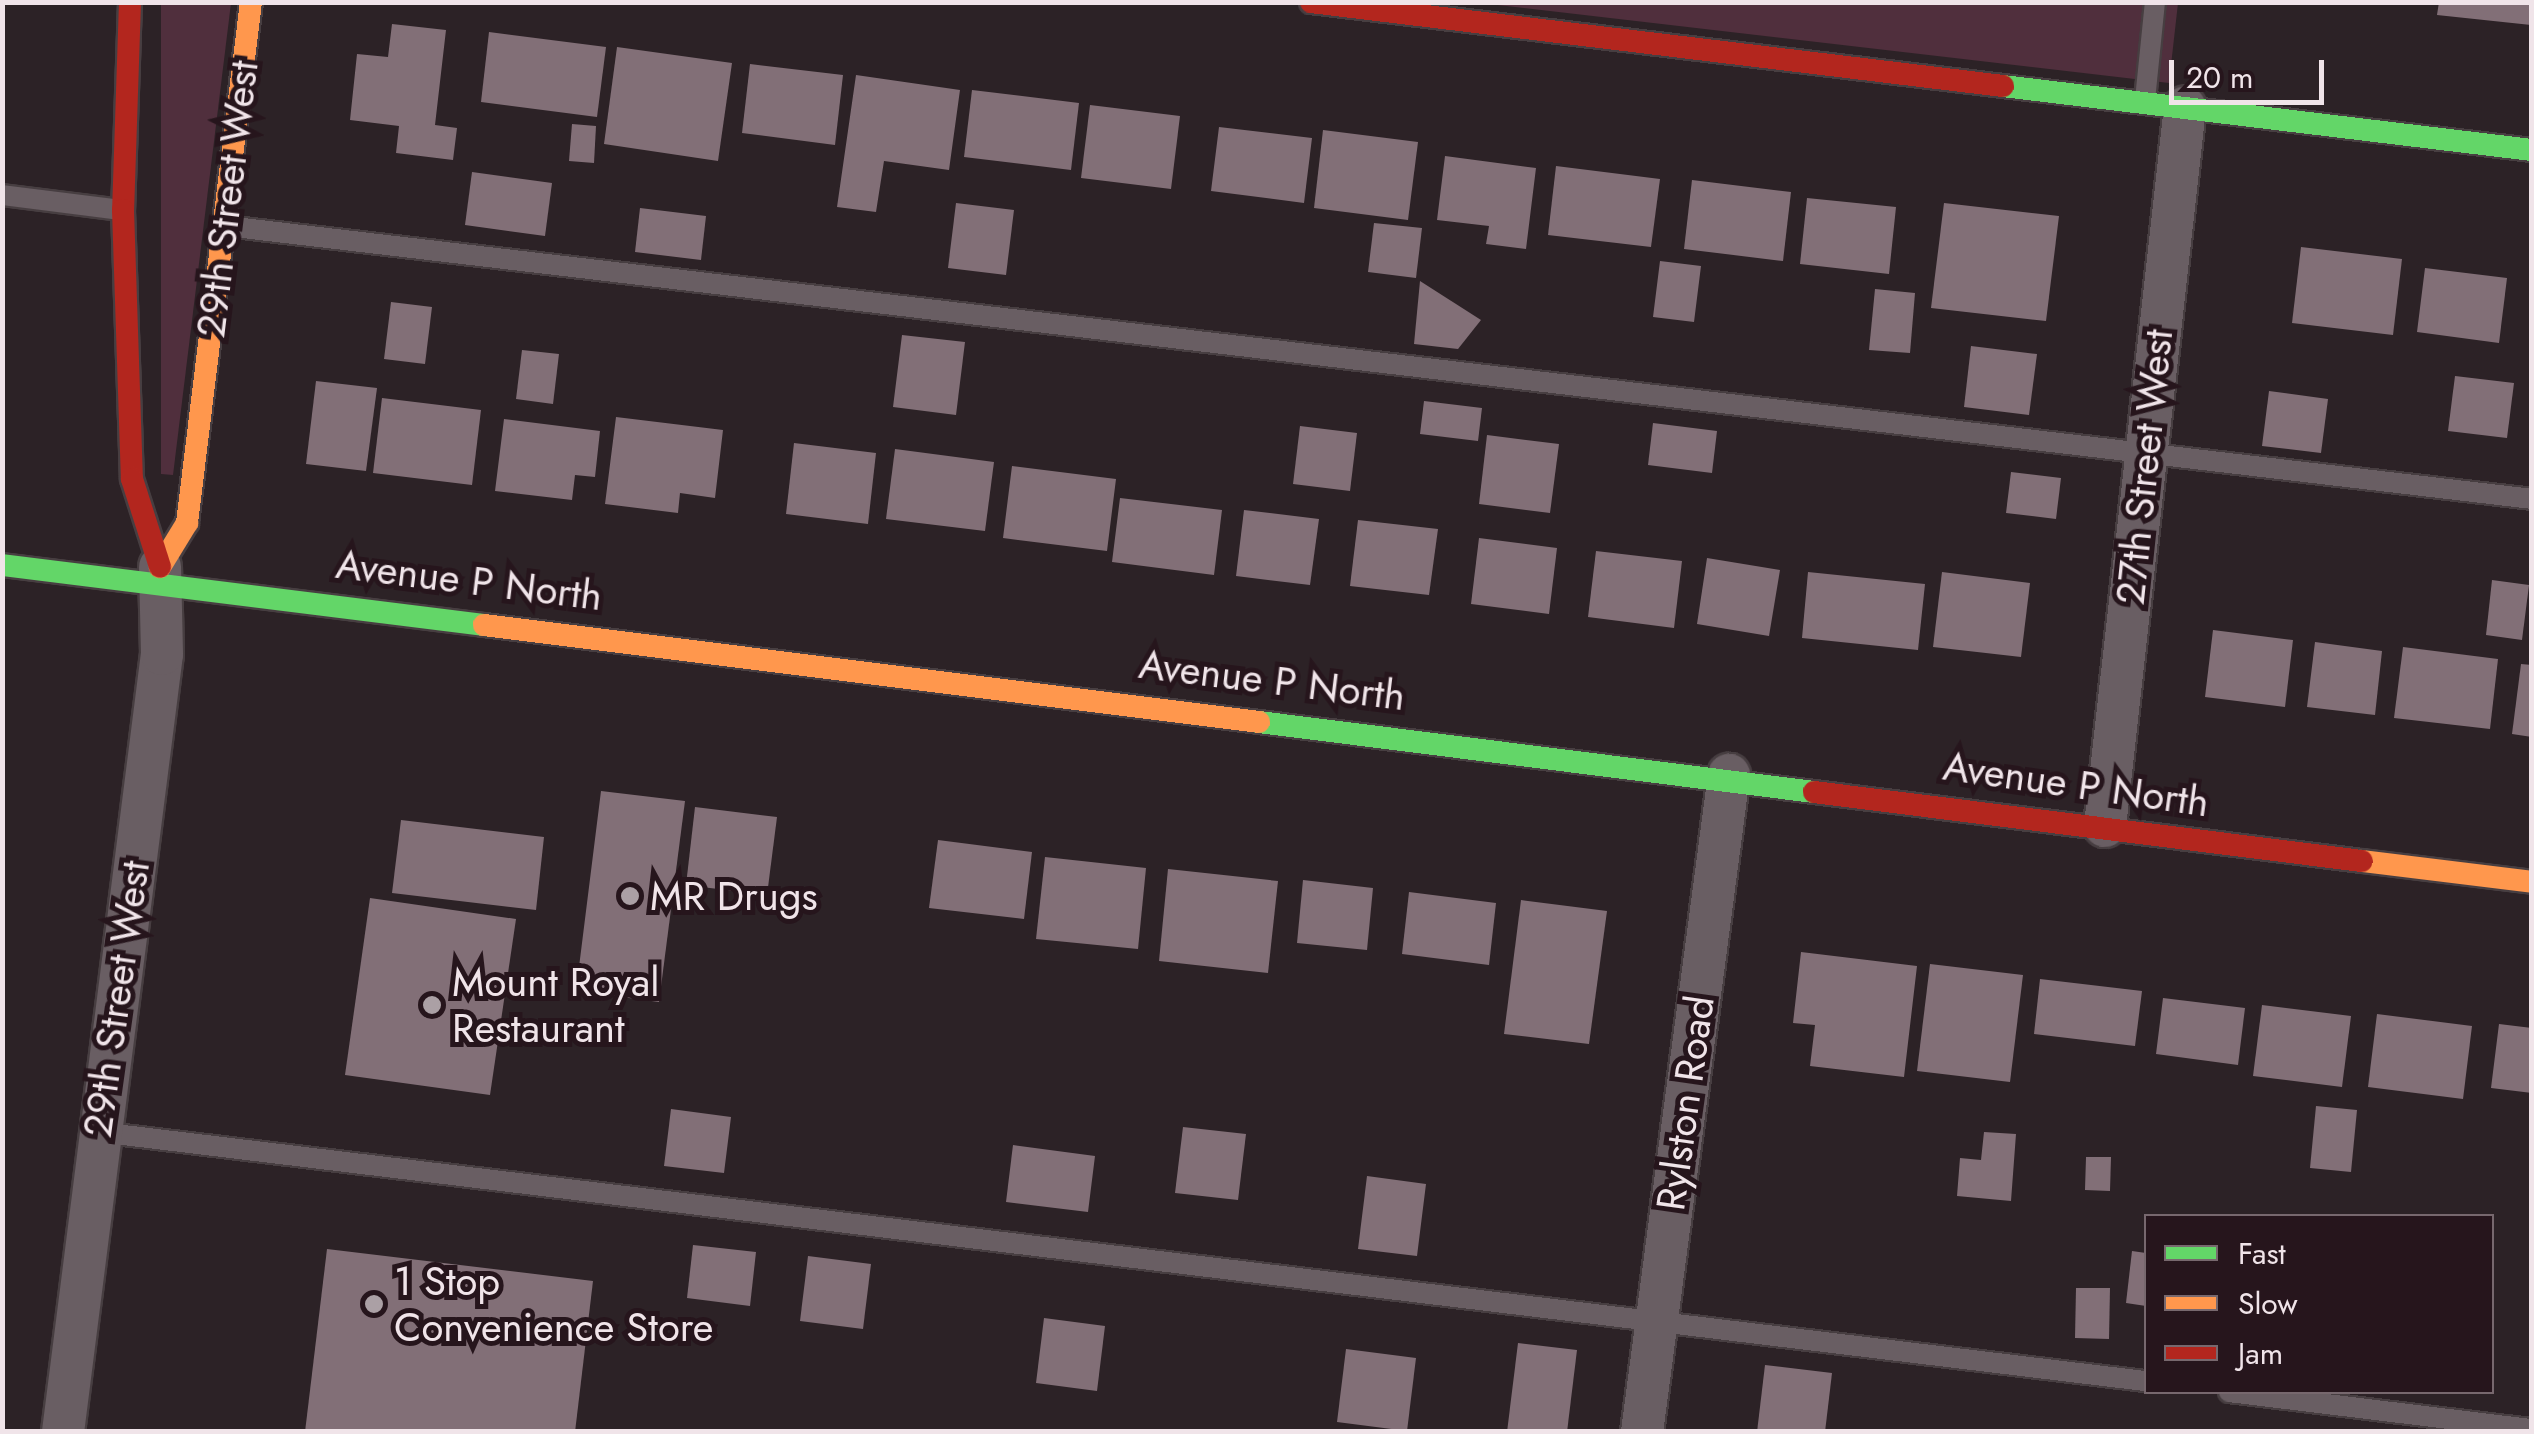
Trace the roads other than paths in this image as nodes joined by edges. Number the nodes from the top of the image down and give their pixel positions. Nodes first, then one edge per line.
1 (130, 2) edge
2 (251, 2) edge
3 (1311, 2) edge
4 (2155, 2) edge
5 (2165, 104) junction
6 (2532, 150) edge
7 (2, 196) edge
8 (122, 210) junction
9 (224, 226) junction
10 (2144, 451) junction
11 (2532, 499) edge
12 (2, 565) edge
13 (160, 575) junction
14 (1729, 775) junction
15 (2105, 826) junction
16 (2532, 882) edge
17 (98, 1132) junction
18 (1655, 1321) junction
19 (2144, 1382) edge
20 (2246, 1394) edge
21 (2532, 1428) edge
22 (63, 1432) edge
23 (1642, 1432) edge

1 - 8 main road, 29th Street West
2 - 9 main road, 29th Street West
3 - 5 main road
4 - 5 lane
5 - 6 main road
5 - 10 street, 27th Street West
7 - 8 lane
8 - 13 main road, 29th Street West
9 - 10 lane
9 - 13 main road, 29th Street West
10 - 11 lane
10 - 15 street, 27th Street West
12 - 13 main road, Avenue P North
13 - 14 main road, Avenue P North
13 - 17 street, 29th Street West
14 - 15 main road, Avenue P North
14 - 18 street, Rylston Road
15 - 16 main road, Avenue P North
17 - 18 lane
17 - 22 street, 29th Street West
18 - 19 lane
18 - 23 street, Rylston Road
20 - 21 lane

